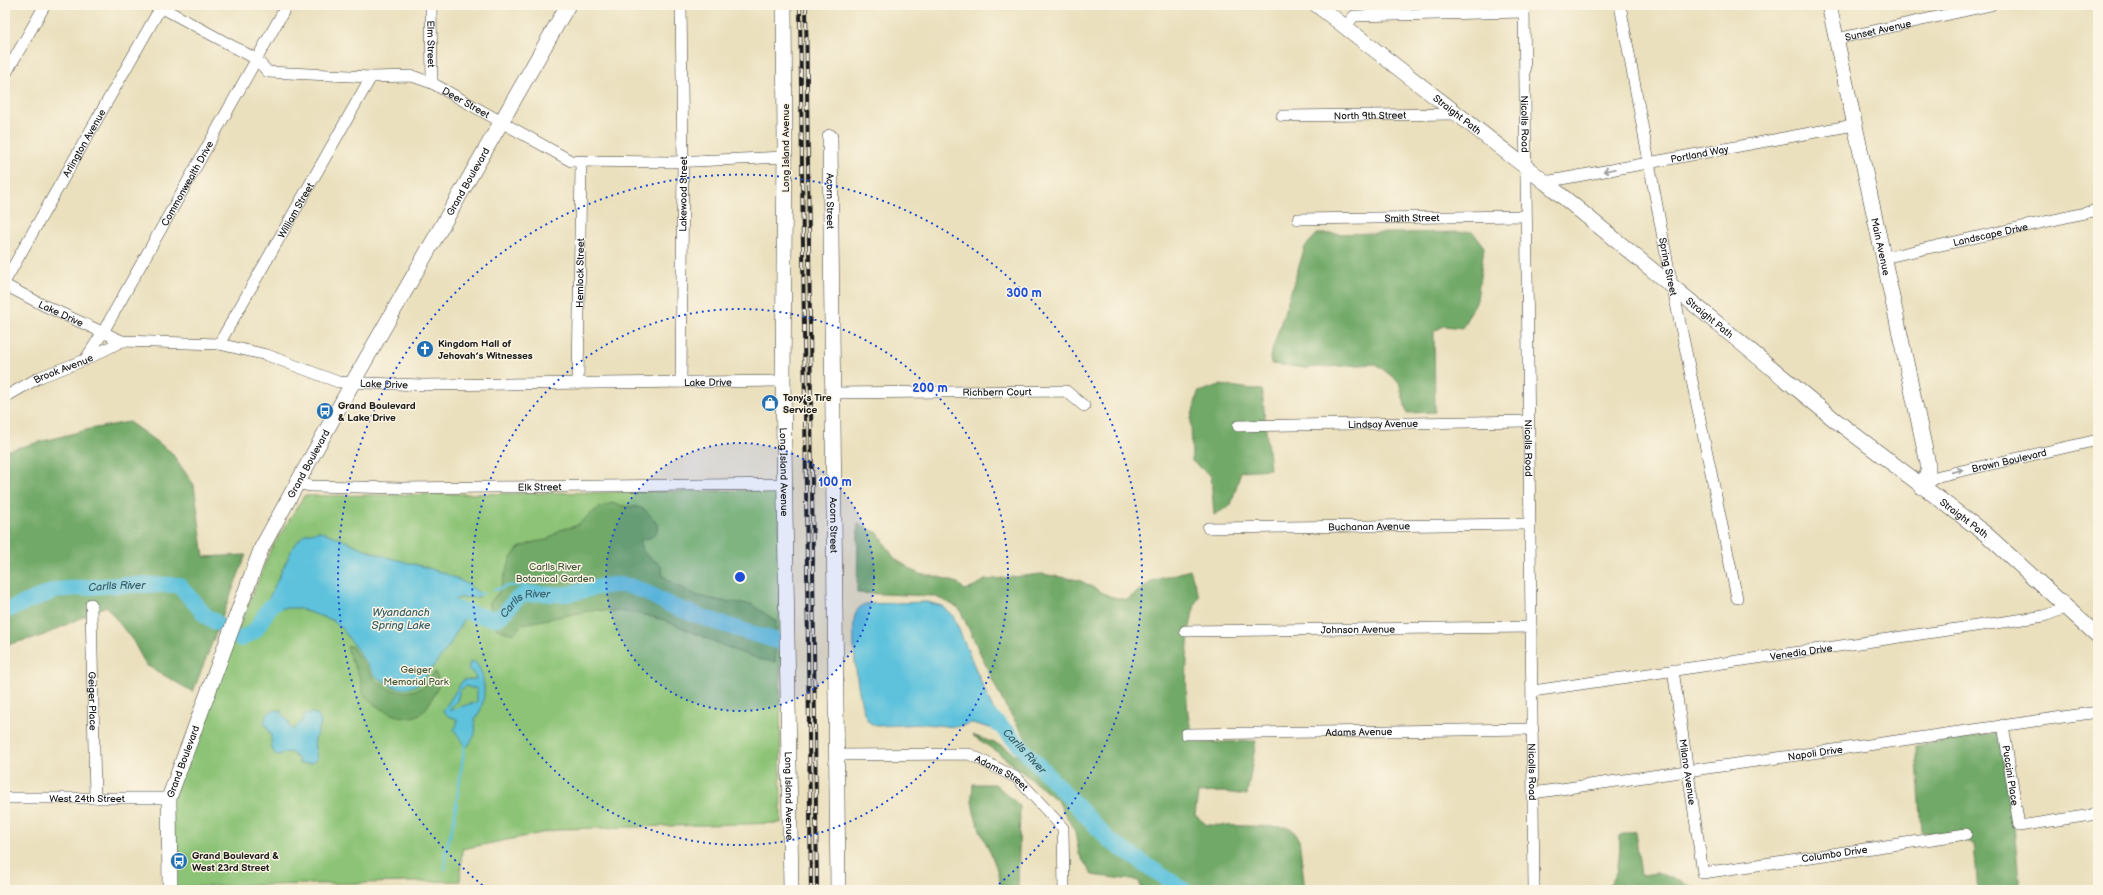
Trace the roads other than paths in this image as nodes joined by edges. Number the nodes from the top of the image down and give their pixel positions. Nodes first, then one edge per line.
1 (45, 5) edge
2 (287, 5) edge
3 (431, 5) edge
4 (568, 5) edge
5 (681, 5) edge
6 (784, 5) edge
7 (1317, 5) edge
8 (1620, 5) edge
9 (1829, 5) edge
10 (1991, 5) edge
11 (160, 6) edge
12 (1524, 8) edge
13 (1345, 27) junction
14 (1836, 39) junction
15 (256, 59) junction
16 (5, 75) edge
17 (371, 77) junction
18 (432, 83) junction
19 (1458, 114) junction
20 (1282, 116) dead end
21 (501, 122) junction
22 (1854, 125) junction
23 (830, 137) dead end
24 (785, 157) junction
25 (683, 162) junction
26 (1648, 162) junction
27 (581, 163) junction
28 (1526, 168) junction
29 (1545, 182) junction
30 (2098, 210) edge
31 (1526, 216) junction
32 (1298, 219) dead end
33 (1883, 258) junction
34 (5, 281) edge
35 (5, 285) edge
36 (1672, 286) junction
37 (103, 332) junction
38 (122, 341) junction
39 (219, 344) junction
40 (85, 360) junction
41 (783, 381) junction
42 (353, 382) junction
43 (681, 382) junction
44 (578, 383) junction
45 (832, 393) junction
46 (5, 397) edge
47 (1084, 406) dead end
48 (1528, 421) junction
49 (1238, 426) dead end
50 (2098, 440) edge
51 (296, 483) junction
52 (784, 484) junction
53 (1922, 487) junction
54 (1529, 524) junction
55 (1208, 528) dead end
56 (1736, 598) dead end
57 (91, 604) dead end
58 (2068, 607) junction
59 (1530, 627) junction
60 (1185, 632) dead end
61 (2098, 636) edge
62 (1673, 670) junction
63 (1533, 691) junction
64 (2098, 712) edge
65 (2003, 725) junction
66 (1533, 729) junction
67 (1186, 734) dead end
68 (836, 755) junction
69 (1688, 772) junction
70 (1533, 793) junction
71 (5, 798) edge
72 (95, 798) junction
73 (169, 798) junction
74 (2098, 814) edge
75 (1966, 834) dead end
76 (1703, 873) joint
77 (170, 890) edge
78 (791, 890) edge
79 (838, 890) edge
80 (1064, 890) edge
81 (1534, 890) edge

1 - 16 street
2 - 15 street, Commonwealth Drive
3 - 18 street, Elm Street
4 - 21 street, Grand Boulevard
5 - 25 street, Lakewood Street
6 - 24 street, Long Island Avenue
7 - 13 street, Straight Path
8 - 26 street, Spring Street
9 - 14 street, Main Avenue
10 - 14 street, Sunset Avenue
11 - 15 street, Deer Street
11 - 34 street, Arlington Avenue
12 - 13 street
12 - 28 street, Nicolls Road
13 - 19 street, Straight Path
14 - 22 street, Main Avenue
15 - 17 street, Deer Street
15 - 37 street, Commonwealth Drive
17 - 18 street, Deer Street
17 - 39 street, William Street
18 - 21 street, Deer Street
19 - 20 street, North 9th Street
19 - 28 street, Straight Path
21 - 27 street, Deer Street
21 - 42 street, Grand Boulevard
22 - 26 street, Portland Way
22 - 33 street, Main Avenue
23 - 45 street, Acorn Street
24 - 25 street, Deer Street
24 - 41 street, Long Island Avenue
25 - 27 street, Deer Street
25 - 43 street, Lakewood Street
26 -> 29 street, Portland Way
26 - 36 street, Spring Street
27 - 44 street, Hemlock Street
28 - 29 street, Straight Path
28 - 31 street, Nicolls Road
29 - 36 street, Straight Path
30 - 33 street, Landscape Drive
31 - 32 street, Smith Street
31 - 48 street, Nicolls Road
33 - 53 street, Main Avenue
35 - 37 street, Lake Drive
36 - 53 street, Straight Path
36 - 56 street, Spring Street
37 - 38 street, Lake Drive
37 - 40 street, Commonwealth Drive
38 - 39 street, Lake Drive
38 - 40 street, Brook Avenue
39 - 42 street, Lake Drive
40 - 46 street, Brook Avenue
41 - 43 street, Lake Drive
41 - 52 street, Long Island Avenue
42 - 44 street, Lake Drive
42 - 51 street, Grand Boulevard
43 - 44 street, Lake Drive
45 - 47 street, Richbern Court
45 - 68 street, Acorn Street
48 - 49 street, Lindsay Avenue
48 - 54 street, Nicolls Road
53 -> 50 street, Brown Boulevard
51 - 52 street, Elk Street
51 - 73 street, Grand Boulevard
52 - 78 street, Long Island Avenue
53 - 58 street, Straight Path
54 - 55 street, Buchanan Avenue
54 - 59 street, Nicolls Road
57 - 72 street, Geiger Place
58 - 61 street, Straight Path
58 - 62 street, Venedia Drive
59 - 60 street, Johnson Avenue
59 - 63 street, Nicolls Road
62 - 63 street, Venedia Drive
62 - 69 street, Milano Avenue
63 - 66 street, Nicolls Road
64 - 65 street, Napoli Drive
65 - 69 street, Napoli Drive
65 - 74 street, Puccini Place
66 - 67 street, Adams Avenue
66 - 70 street, Nicolls Road
68 - 79 street, Acorn Street
68 - 80 street, Adams Street
69 - 70 street, Napoli Drive
69 - 76 street, Milano Avenue
70 - 81 street, Nicolls Road
71 - 72 street, West 24th Street
72 - 73 street, West 24th Street
73 - 77 street, Grand Boulevard
75 - 76 street, Columbo Drive

